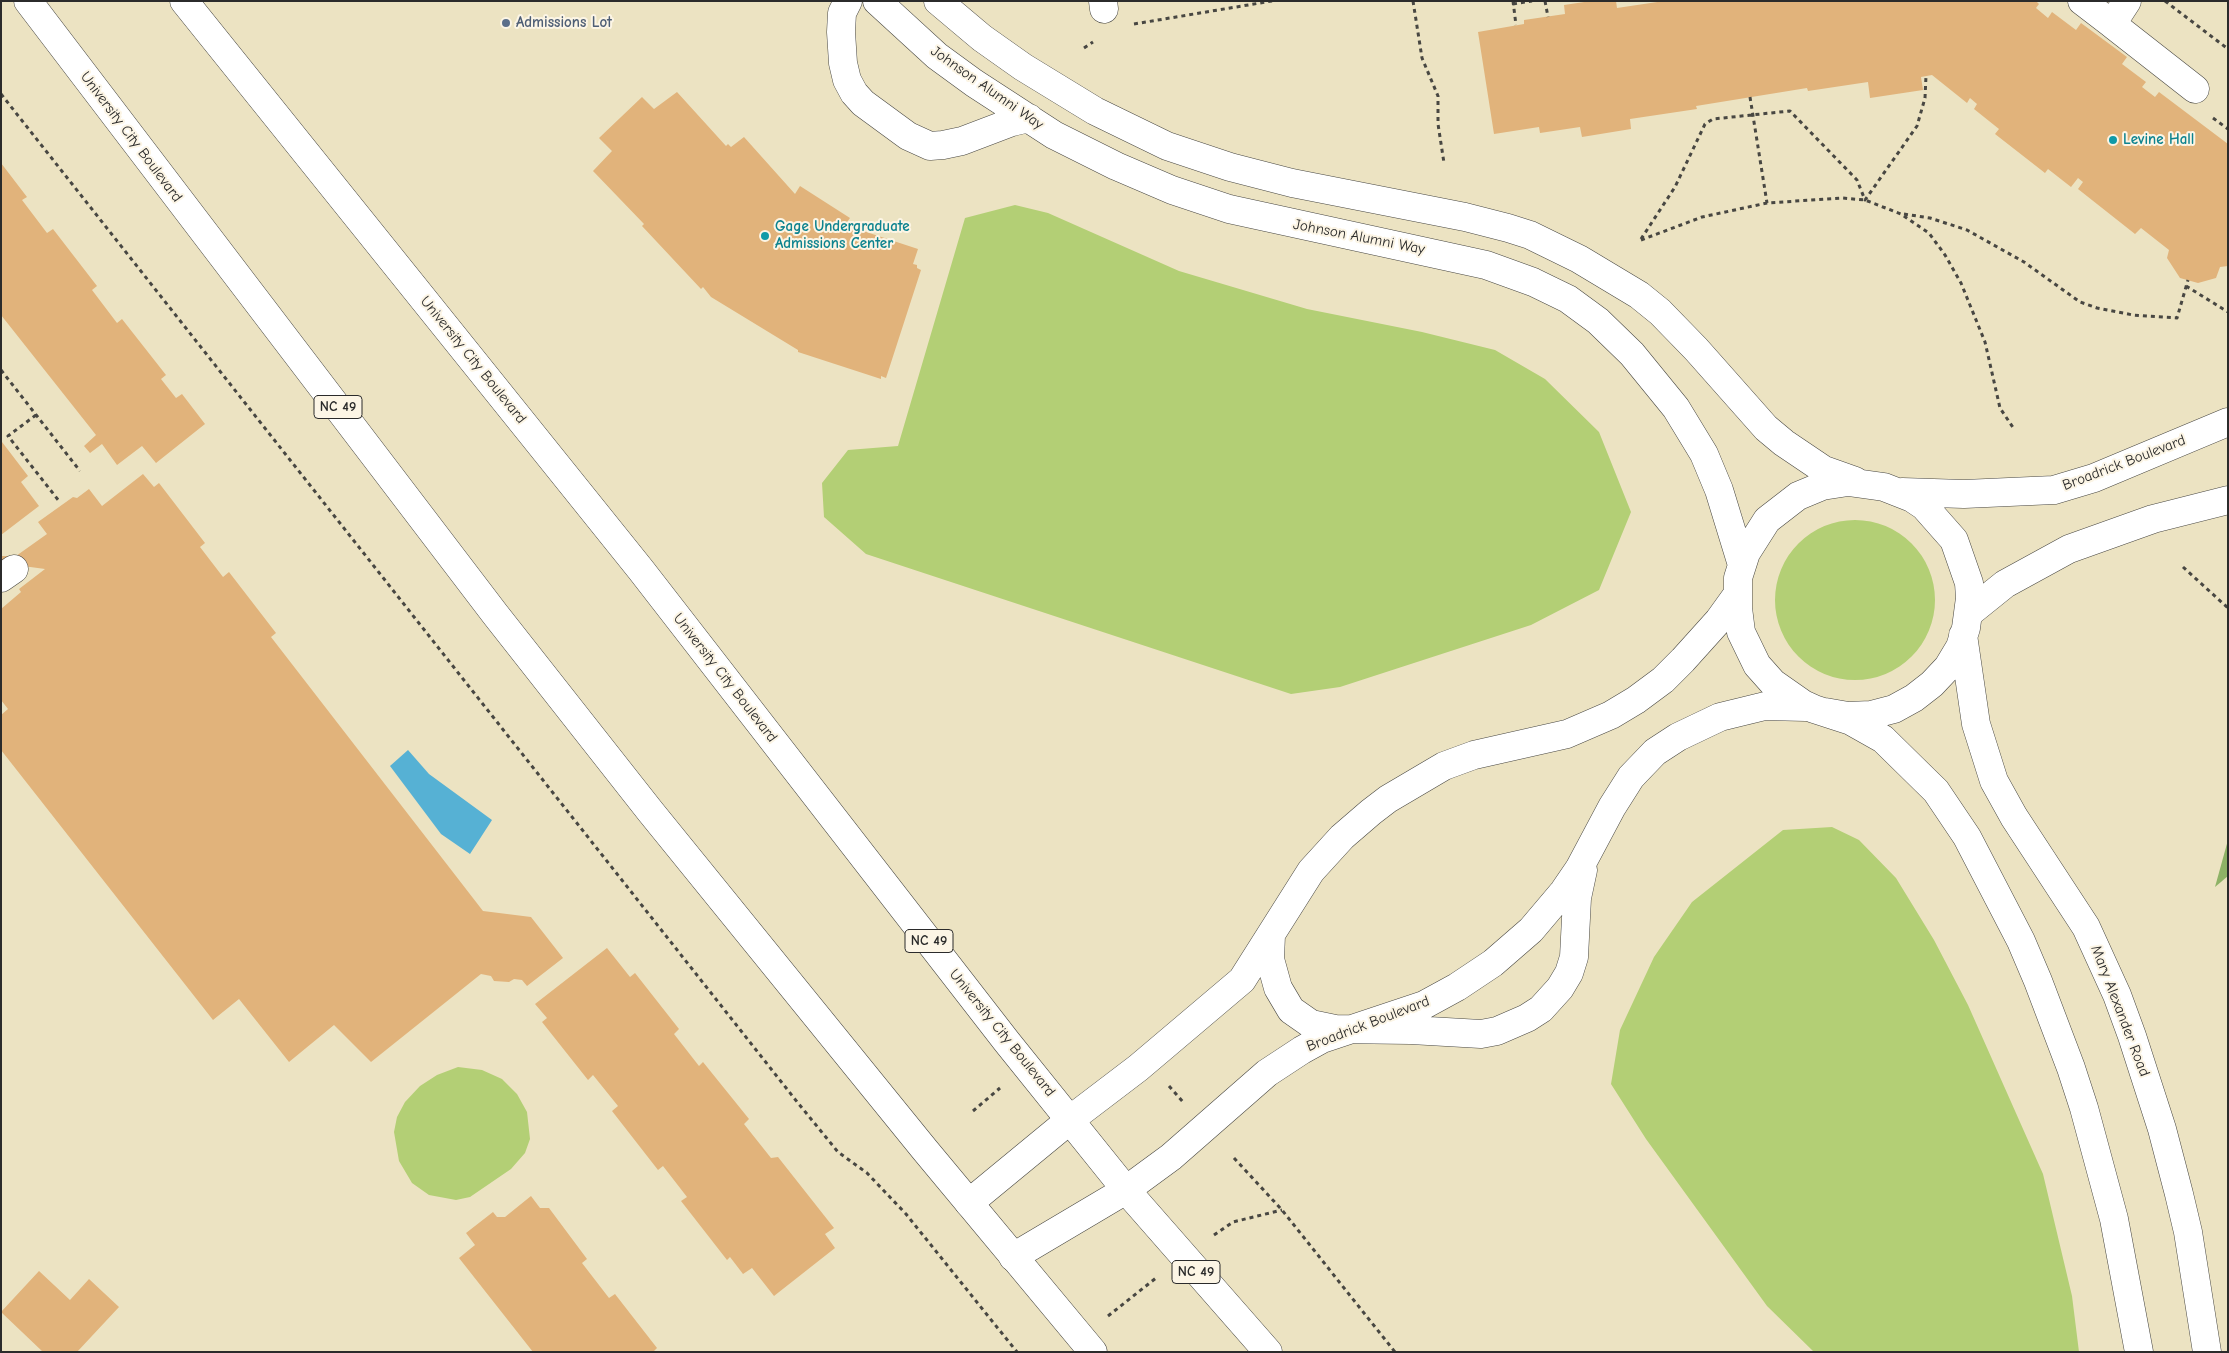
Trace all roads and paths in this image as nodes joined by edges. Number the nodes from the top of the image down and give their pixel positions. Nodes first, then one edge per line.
1 (28, 1) edge
2 (184, 1) edge
3 (848, 1) edge
4 (878, 1) edge
5 (938, 1) edge
6 (1272, 1) edge
7 (1412, 1) edge
8 (1532, 1) edge
9 (1545, 1) edge
10 (2082, 1) edge
11 (2128, 1) edge
12 (2166, 1) edge
13 (1513, 3) edge
14 (1548, 17) dead end
15 (2112, 24) junction
16 (1127, 26) dead end
17 (1516, 26) dead end
18 (1096, 39) dead end
19 (1084, 48) dead end
20 (2228, 49) edge
21 (1926, 76) dead end
22 (2195, 89) dead end
23 (1, 94) edge
24 (1750, 97) dead end
25 (1752, 113) junction
26 (1029, 118) junction
27 (1444, 163) dead end
28 (1865, 200) junction
29 (1767, 204) junction
30 (1901, 214) junction
31 (2188, 280) dead end
32 (2186, 286) junction
33 (2228, 312) edge
34 (1, 370) edge
35 (36, 415) junction
36 (2228, 422) edge
37 (2014, 429) dead end
38 (80, 471) dead end
39 (1861, 482) junction
40 (1898, 491) junction
41 (2228, 500) edge
42 (59, 501) dead end
43 (1742, 565) junction
44 (2183, 567) dead end
45 (1737, 595) junction
46 (2228, 608) edge
47 (1966, 624) junction
48 (1819, 710) junction
49 (1590, 849) junction
50 (1271, 936) junction
51 (1354, 1029) junction
52 (1167, 1083) dead end
53 (1003, 1086) dead end
54 (1187, 1107) dead end
55 (973, 1111) dead end
56 (1071, 1118) junction
57 (1234, 1158) dead end
58 (1126, 1190) junction
59 (969, 1203) junction
60 (1282, 1210) junction
61 (1233, 1222) dead end
62 (1013, 1257) junction
63 (1144, 1287) dead end
64 (1117, 1308) dead end
65 (1016, 1352) edge
66 (1093, 1352) edge
67 (1268, 1352) edge
68 (1395, 1352) edge
69 (2139, 1352) edge
70 (2207, 1352) edge

1 - 59 street, University City Boulevard / NC 49
2 - 56 street, University City Boulevard / NC 49
3 - 26 street
4 - 26 street, Johnson Alumni Way
5 - 39 street
6 - 16 path
7 - 27 path
8 - 13 path
9 - 14 path
10 - 15 street
11 - 15 street
12 - 20 path
13 - 17 path
15 - 22 street
18 - 19 path
21 - 28 path
23 - 65 path
24 - 25 path
25 - 28 path
25 - 29 path
25 - 29 path
26 - 43 street, Johnson Alumni Way
28 - 29 path
28 - 30 path
30 - 32 path
30 - 37 path
31 - 32 path
32 - 33 path
34 - 35 path
35 - 38 path
35 - 42 path
36 - 40 street, Broadrick Boulevard
39 - 40 street, Broadrick Boulevard
39 - 43 street, Broadrick Boulevard
40 - 47 street, Broadrick Boulevard
41 - 47 street, Broadrick Boulevard
43 - 45 street, Broadrick Boulevard
44 - 46 path
45 - 48 street, Broadrick Boulevard
45 - 50 street, Broadrick Boulevard
47 - 48 street, Broadrick Boulevard
47 - 70 street, Mary Alexander Road
48 - 49 street, Broadrick Boulevard
48 - 69 street
49 - 51 street, Broadrick Boulevard
49 - 51 street
50 - 51 street
50 - 56 street, Broadrick Boulevard
51 - 58 street, Broadrick Boulevard
52 - 54 path
53 - 55 path
56 - 58 street, University City Boulevard / NC 49
56 - 59 street, Broadrick Boulevard
57 - 60 path
58 - 62 street, Broadrick Boulevard
58 - 67 street, University City Boulevard / NC 49
59 - 62 street, University City Boulevard / NC 49
60 - 61 path
60 - 68 path
62 - 66 street, University City Boulevard / NC 49
63 - 64 path

